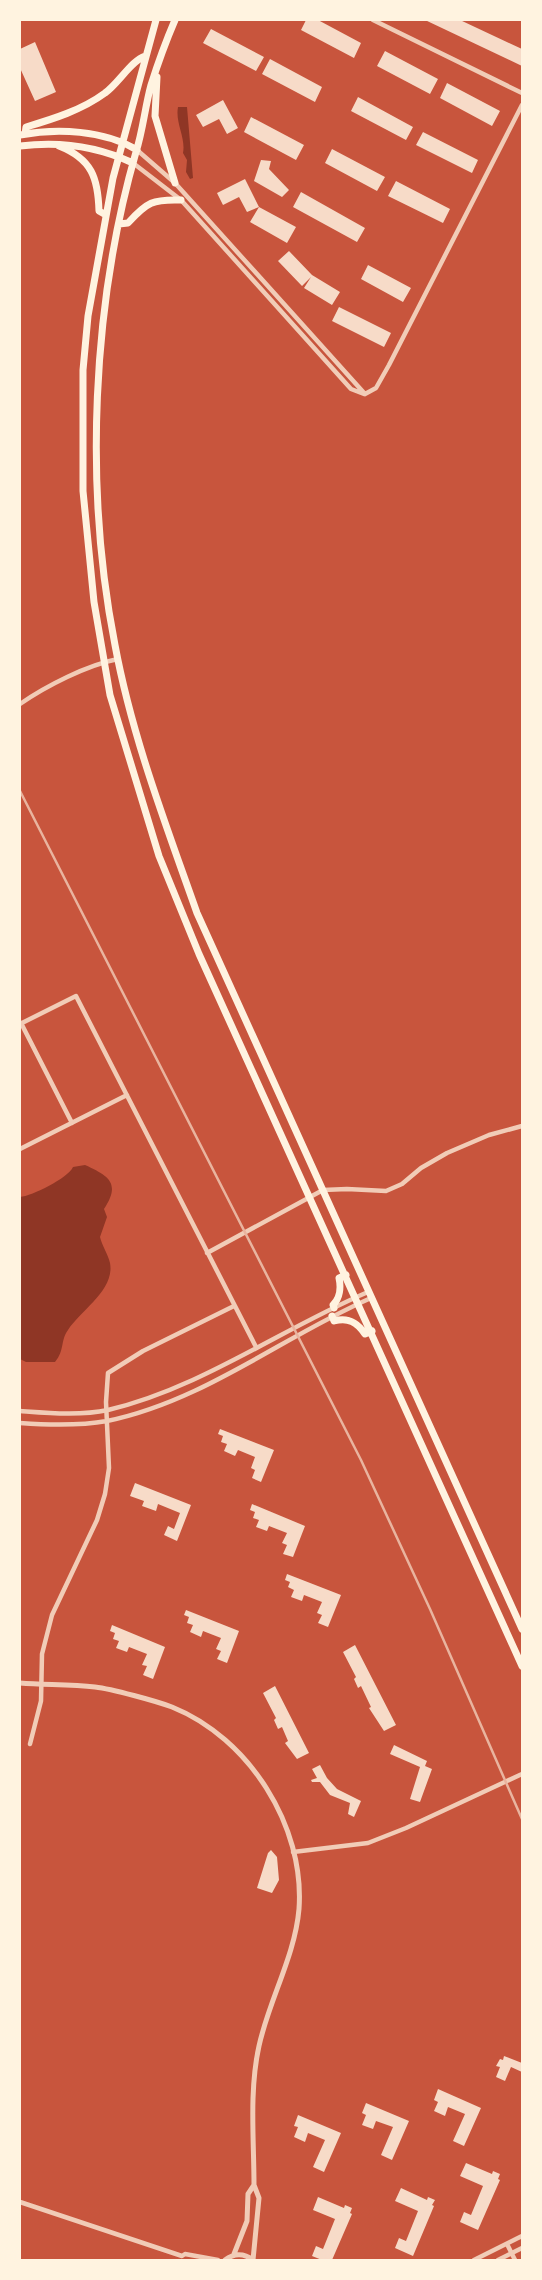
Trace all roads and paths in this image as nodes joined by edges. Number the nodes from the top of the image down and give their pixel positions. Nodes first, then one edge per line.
1 (156, 20) edge
2 (175, 20) edge
3 (373, 20) edge
4 (145, 56) junction
5 (157, 67) junction
6 (522, 93) edge
7 (522, 105) edge
8 (23, 134) edge
9 (124, 142) junction
10 (52, 143) junction
11 (20, 146) edge
12 (137, 150) junction
13 (118, 156) junction
14 (133, 164) junction
15 (175, 183) junction
16 (181, 200) junction
17 (106, 215) junction
18 (119, 224) junction
19 (365, 394) junction
20 (118, 659) junction
21 (104, 661) junction
22 (20, 704) edge
23 (21, 1024) edge
24 (127, 1095) junction
25 (72, 1123) junction
26 (522, 1126) edge
27 (20, 1149) edge
28 (323, 1190) junction
29 (310, 1196) junction
30 (207, 1253) junction
31 (346, 1275) junction
32 (370, 1295) junction
33 (358, 1300) junction
34 (234, 1306) junction
35 (334, 1308) junction
36 (330, 1317) junction
37 (372, 1331) junction
38 (256, 1347) junction
39 (106, 1410) junction
40 (20, 1411) edge
41 (107, 1421) junction
42 (20, 1423) edge
43 (522, 1629) edge
44 (522, 1666) edge
45 (20, 1682) edge
46 (41, 1684) junction
47 (30, 1744) dead end
48 (522, 1774) edge
49 (293, 1852) junction
50 (254, 2186) junction
51 (20, 2202) edge
52 (522, 2236) edge
53 (507, 2244) junction
54 (522, 2248) edge
55 (512, 2253) junction
56 (234, 2254) junction
57 (183, 2258) edge
58 (218, 2260) edge
59 (225, 2260) edge
60 (253, 2260) edge
61 (474, 2260) edge
62 (498, 2260) edge
63 (515, 2260) edge

1 - 4 main road
2 - 5 main road
3 - 6 street
4 - 8 main road
4 - 9 main road
5 - 12 main road
5 - 15 main road
7 - 19 street
8 - 9 main road
9 - 12 main road
9 - 13 main road
10 - 11 main road
10 - 13 main road
10 - 17 main road
12 - 14 main road
12 - 15 street
13 - 14 main road
13 - 17 main road
14 - 16 street
14 - 18 main road
15 - 19 street
16 - 18 main road
16 - 19 street
17 - 21 main road
18 - 20 main road
20 - 21 street
20 - 28 main road
21 - 22 street
21 - 29 main road
23 - 24 street
23 - 25 street
24 - 25 street
24 - 30 street
25 - 27 street
26 - 28 street
28 - 29 street
28 - 32 main road
29 - 30 street
29 - 31 main road
30 - 34 street
31 - 33 main road
31 - 35 main road
32 - 33 street
32 - 43 main road
33 - 35 street
33 - 36 street
33 - 37 main road
34 - 38 street
34 - 39 street
35 - 38 street
36 - 37 main road
36 - 41 street
37 - 44 main road
38 - 39 street
39 - 40 street
39 - 41 street
41 - 42 street
41 - 46 street
45 - 46 street
46 - 47 street
46 - 49 street
48 - 49 street
49 - 50 street
50 - 56 street
50 - 60 street
51 - 57 street
52 - 53 street
53 - 55 street
53 - 61 street
54 - 55 street
55 - 62 street
55 - 63 street
56 - 59 street
56 - 60 street
57 - 58 street

